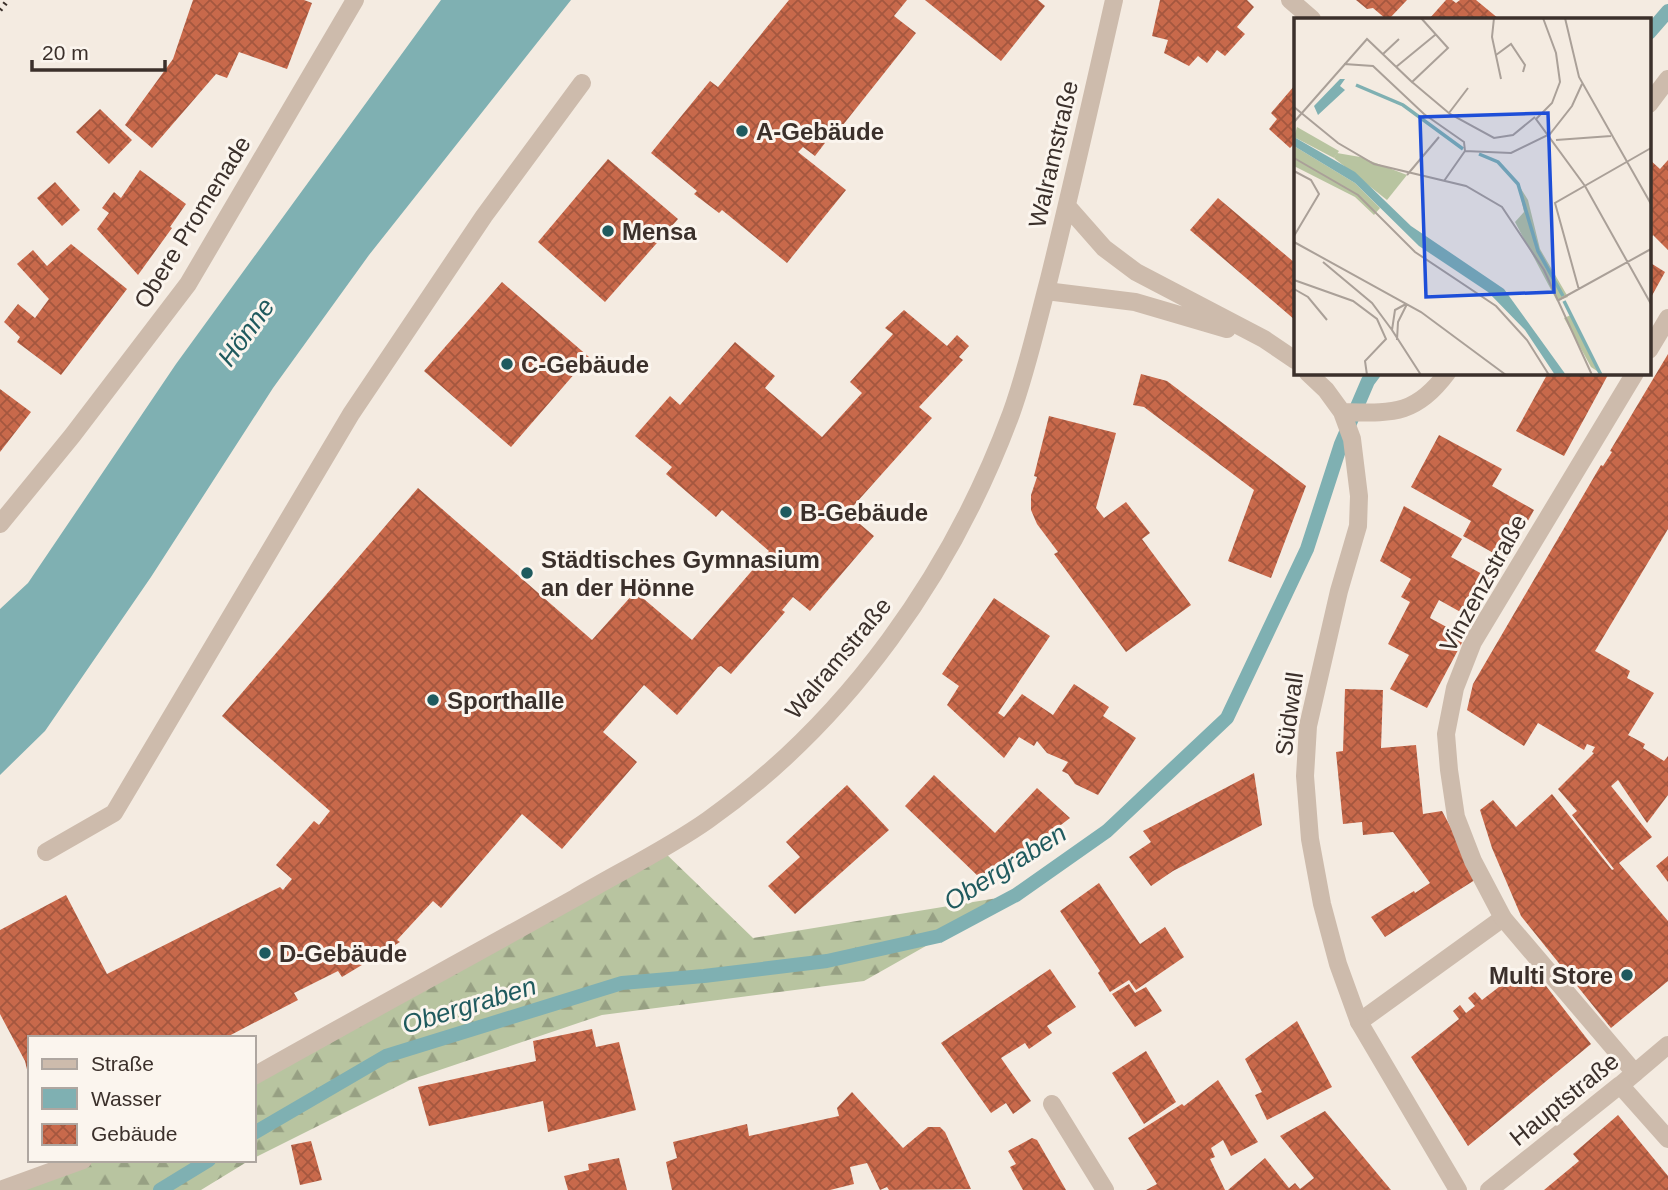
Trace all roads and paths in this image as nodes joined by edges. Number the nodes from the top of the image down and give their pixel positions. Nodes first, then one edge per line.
1 (355, 0) edge
2 (1114, 0) edge
3 (1290, 0) edge
4 (1311, 18) edge
5 (1668, 79) edge
6 (582, 83) dead end
7 (1650, 103) edge
8 (1067, 206) junction
9 (1046, 290) junction
10 (1668, 318) edge
11 (1264, 339) junction
12 (1650, 348) edge
13 (1294, 359) edge
14 (1309, 374) edge
15 (1446, 374) edge
16 (1634, 374) edge
17 (1342, 412) junction
18 (0, 524) edge
19 (46, 852) dead end
20 (1503, 918) junction
21 (1359, 1022) junction
22 (1668, 1045) edge
23 (1635, 1073) junction
24 (256, 1075) edge
25 (1620, 1085) junction
26 (1052, 1104) dead end
27 (1668, 1139) edge
28 (77, 1162) edge
29 (0, 1190) edge
30 (1105, 1190) edge
31 (1458, 1190) edge
32 (1489, 1190) edge

1 - 18 street, Obere Promenade
2 - 8 street, Walramstraße
3 - 4 street
5 - 7 street
6 - 19 street
8 - 9 street, Walramstraße
8 - 11 street
9 - 11 street
9 - 24 street, Walramstraße
10 - 12 street
11 - 13 street
14 - 17 street, Südwall
15 - 17 street
16 - 20 street, Vinzenzstraße
17 - 21 street, Südwall
20 - 21 street
20 - 23 street, Vinzenzstraße
21 - 31 street, Südwall
22 - 23 street, Hauptstraße
23 - 25 street, Hauptstraße
25 - 27 street
25 - 32 street, Hauptstraße
26 - 30 street
28 - 29 street

